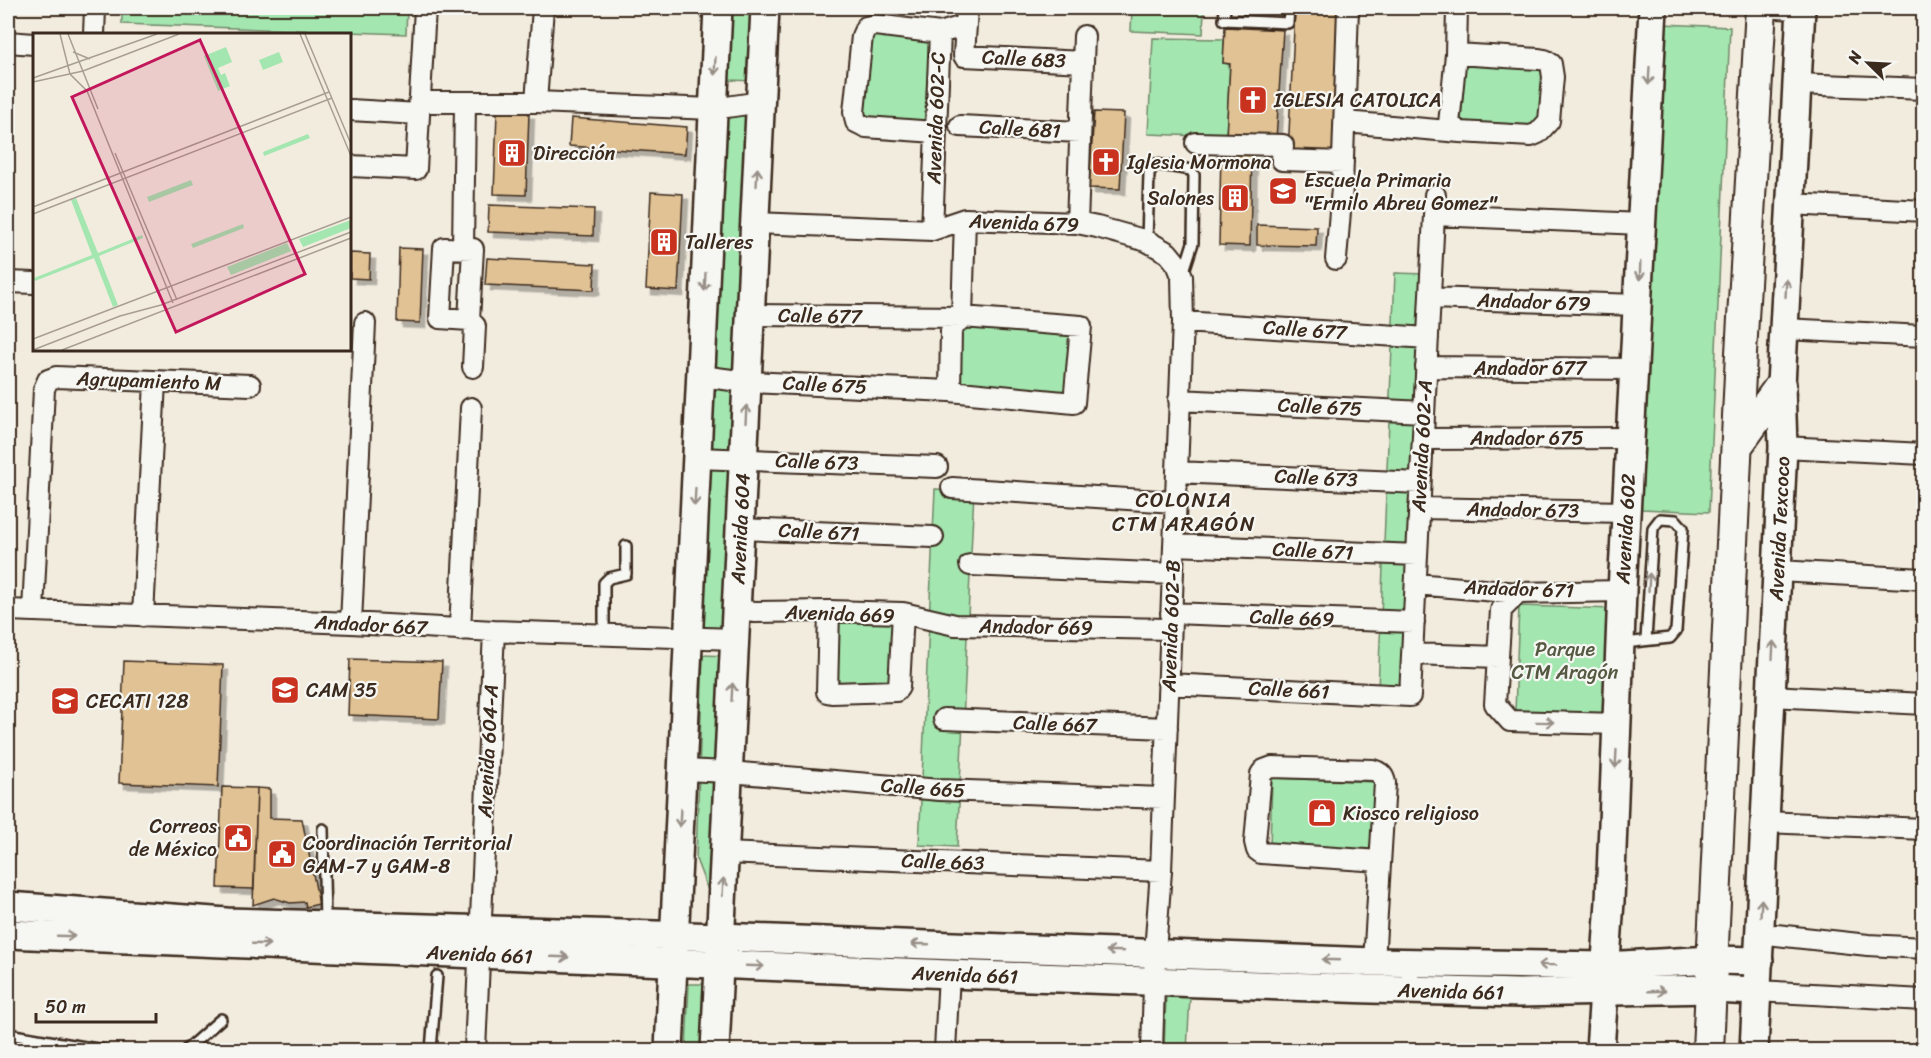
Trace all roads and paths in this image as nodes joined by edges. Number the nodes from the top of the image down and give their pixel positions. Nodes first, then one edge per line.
1 (95, 8) edge
2 (425, 8) edge
3 (543, 8) edge
4 (718, 8) edge
5 (765, 8) edge
6 (1225, 8) edge
7 (1289, 8) edge
8 (1348, 8) edge
9 (1457, 8) edge
10 (1653, 8) edge
11 (1743, 8) edge
12 (1761, 8) edge
13 (1793, 8) edge
14 (966, 16) edge
15 (94, 33) edge
16 (940, 33) junction
17 (1084, 36) dead end
18 (8, 42) edge
19 (33, 44) edge
20 (1455, 54) junction
21 (1083, 62) junction
22 (1797, 84) junction
23 (1923, 89) edge
24 (536, 102) junction
25 (761, 102) junction
26 (465, 103) junction
27 (419, 108) junction
28 (713, 109) junction
29 (351, 110) edge
30 (1345, 122) junction
31 (960, 126) dead end
32 (1454, 126) junction
33 (935, 132) junction
34 (1080, 132) junction
35 (1196, 143) dead end
36 (1343, 162) junction
37 (351, 166) edge
38 (1435, 195) dead end
39 (1790, 204) junction
40 (1923, 211) edge
41 (1434, 215) junction
42 (965, 219) junction
43 (755, 223) junction
44 (1077, 223) junction
45 (1641, 224) junction
46 (932, 230) junction
47 (1147, 241) junction
48 (463, 249) junction
49 (1336, 259) dead end
50 (1179, 270) junction
51 (8, 282) edge
52 (33, 283) edge
53 (1430, 298) junction
54 (1638, 305) junction
55 (750, 315) junction
56 (963, 317) junction
57 (469, 320) junction
58 (1183, 322) junction
59 (365, 323) dead end
60 (1784, 329) junction
61 (1923, 336) edge
62 (1428, 338) junction
63 (473, 367) dead end
64 (1426, 367) junction
65 (1634, 369) junction
66 (701, 376) junction
67 (155, 382) junction
68 (747, 382) junction
69 (250, 385) dead end
70 (1781, 385) junction
71 (950, 391) junction
72 (1179, 400) junction
73 (471, 408) dead end
74 (1424, 412) junction
75 (1632, 438) junction
76 (1423, 439) junction
77 (1737, 446) junction
78 (1783, 447) junction
79 (1923, 454) edge
80 (697, 458) junction
81 (744, 460) junction
82 (938, 467) dead end
83 (1177, 472) junction
84 (1420, 483) junction
85 (952, 488) dead end
86 (1175, 502) junction
87 (1419, 508) junction
88 (1627, 512) junction
89 (740, 529) junction
90 (933, 537) dead end
91 (1174, 545) junction
92 (626, 546) dead end
93 (1417, 555) junction
94 (970, 565) dead end
95 (1778, 571) junction
96 (1173, 574) junction
97 (1923, 579) edge
98 (1416, 584) junction
99 (1622, 591) junction
100 (1518, 592) junction
101 (8, 610) edge
102 (736, 610) junction
103 (33, 611) junction
104 (829, 611) junction
105 (903, 613) junction
106 (144, 615) junction
107 (1171, 621) junction
108 (1414, 622) junction
109 (351, 623) junction
110 (460, 630) junction
111 (494, 632) junction
112 (604, 635) junction
113 (688, 638) junction
114 (735, 639) junction
115 (1634, 642) junction
116 (1412, 654) junction
117 (1498, 657) junction
118 (1168, 684) junction
119 (1410, 696) joint
120 (1770, 696) junction
121 (1923, 704) edge
122 (944, 719) dead end
123 (1618, 724) junction
124 (1167, 728) junction
125 (682, 770) junction
126 (729, 772) junction
127 (1164, 798) junction
128 (1766, 822) junction
129 (323, 829) dead end
130 (1923, 830) edge
131 (725, 853) junction
132 (1380, 861) junction
133 (1161, 871) junction
134 (8, 906) edge
135 (325, 925) junction
136 (8, 934) edge
137 (1776, 935) dead end
138 (721, 937) junction
139 (409, 939) junction
140 (480, 942) junction
141 (1923, 948) edge
142 (674, 949) junction
143 (1155, 952) junction
144 (1759, 961) junction
145 (1374, 962) junction
146 (720, 964) junction
147 (1605, 966) junction
148 (949, 974) junction
149 (1703, 975) junction
150 (437, 976) dead end
151 (1154, 981) junction
152 (1757, 991) junction
153 (1603, 993) junction
154 (1923, 1000) edge
155 (221, 1019) dead end
156 (8, 1034) edge
157 (63, 1047) edge
158 (103, 1050) edge
159 (186, 1050) edge
160 (431, 1050) edge
161 (475, 1050) edge
162 (669, 1050) edge
163 (716, 1050) edge
164 (945, 1050) edge
165 (1152, 1050) edge
166 (1600, 1050) edge
167 (1690, 1050) edge
168 (1708, 1050) edge
169 (1754, 1050) edge

1 - 15 street
2 - 27 street
3 - 24 street
4 -> 28 street
5 - 25 street, Avenida 604
6 - 7 lane
8 - 30 street
9 - 20 street
10 -> 45 street, Avenida 602
11 - 149 main road
12 - 77 main road
13 - 22 street, Avenida Texcoco
14 - 16 street, Avenida 602-C
14 - 21 street, Calle 683
16 - 33 street, Avenida 602-C
16 - 33 street
17 - 21 street
18 - 19 street
20 - 32 street
20 - 32 street
21 - 34 street
22 - 23 street
22 - 39 street, Avenida Texcoco
24 - 26 street
24 - 28 street
25 - 28 street
43 -> 25 street, Avenida 604
26 - 27 street
26 - 48 street
27 - 29 street
27 - 37 street
28 -> 66 street
30 - 32 street
30 - 36 street
31 - 34 street, Calle 681
33 - 46 street, Avenida 602-C
34 - 44 street
35 - 36 street
36 - 49 street
38 - 41 street, Avenida 602-A
39 - 40 street
60 -> 39 street, Avenida Texcoco
41 - 45 street
41 - 53 street, Avenida 602-A
42 - 44 street, Avenida 679
42 - 46 street, Avenida 679
42 - 56 street
43 - 46 street, Avenida 679
43 - 55 street, Avenida 604
44 - 47 street, Avenida 679
45 -> 54 street, Avenida 602
47 - 50 street, Avenida 679
47 - 50 lane
48 - 57 street
48 - 57 street
50 - 58 street, Avenida 602-B
51 - 52 street
53 - 54 street, Andador 679
53 - 62 street, Avenida 602-A
54 - 65 street, Avenida 602
55 - 56 street, Calle 677
55 - 68 street, Avenida 604
56 - 71 street
56 - 71 street, Calle 677
57 - 63 street
58 - 62 street, Calle 677
58 - 72 street, Avenida 602-B
59 - 109 street
60 - 61 street
60 - 70 street, Avenida Texcoco
62 - 64 street, Avenida 602-A
64 - 65 street, Andador 677
64 - 74 street, Avenida 602-A
65 - 75 street, Avenida 602
66 - 68 street, Calle 675
66 - 80 street
67 - 69 street, Agrupamiento M
67 - 103 street, Agrupamiento M
67 - 106 street
68 - 71 street, Calle 675
81 -> 68 street, Avenida 604
70 - 77 main road
70 - 78 street, Avenida Texcoco
72 - 74 street, Calle 675
72 - 83 street, Avenida 602-B
73 - 110 street
74 - 76 street, Avenida 602-A
75 - 76 street, Andador 675
75 - 88 street, Avenida 602
76 - 84 street, Avenida 602-A
77 - 149 main road
78 - 79 street
78 - 95 street, Avenida Texcoco
80 - 81 street, Calle 673
80 -> 113 street
81 - 82 street, Calle 673
81 - 89 street, Avenida 604
83 - 84 street, Calle 673
83 - 86 street, Avenida 602-B
84 - 87 street, Avenida 602-A
85 - 86 street
86 - 91 street, Avenida 602-B
87 - 88 street, Andador 673
87 - 93 street, Avenida 602-A
88 - 99 street, Avenida 602
89 - 90 street, Calle 671
89 - 102 street, Avenida 604
91 - 93 street, Calle 671
91 - 96 street, Avenida 602-B
92 - 112 lane
93 - 98 street, Avenida 602-A
94 - 96 street
95 - 97 street
120 -> 95 street, Avenida Texcoco
96 - 107 street, Avenida 602-B
98 - 100 street, Andador 671
98 - 108 street, Avenida 602-A
99 - 100 street, Andador 671
99 - 115 street, Avenida 602
100 - 117 street
101 - 103 street, Andador 667
102 - 104 street, Avenida 669
102 - 114 street, Avenida 604
103 - 106 street, Andador 667
104 - 105 street, Avenida 669
104 - 105 street, Avenida 669
105 - 107 street, Andador 669
106 - 109 street, Andador 667
107 - 108 street, Calle 669
107 - 118 street, Avenida 602-B
108 - 116 street, Avenida 602-A
109 - 110 street, Andador 667
110 - 111 street, Andador 667
111 - 112 street, Andador 667
111 - 140 street, Avenida 604-A
112 - 113 street, Andador 667
113 - 114 street, Andador 667
113 - 125 street
126 -> 114 street, Avenida 604
115 -> 115 lane
115 - 123 street, Avenida 602
116 - 117 street
116 - 119 street, Avenida 602-A
117 -> 123 street
118 - 119 street, Calle 661
118 - 124 street, Avenida 602-B
120 - 121 street
120 - 128 street, Avenida Texcoco
122 - 124 street, Calle 667
123 -> 147 street, Avenida 602
124 - 127 street, Avenida 602-B
125 - 126 street, Calle 665
125 -> 142 street
126 - 127 street, Calle 665
126 - 131 street, Avenida 604
127 - 133 street, Avenida 602-B
128 - 130 street
144 -> 128 street, Avenida Texcoco
129 - 135 lane
131 - 133 street, Calle 663
138 -> 131 street, Avenida 604
132 - 132 street
132 - 145 street
133 - 143 street, Avenida 602-B
134 - 135 street, Avenida 661
135 - 139 street, Avenida 661
136 -> 139 street, Avenida 661
137 - 141 street
138 - 142 street, Avenida 661
143 -> 138 street, Avenida 661
138 - 146 street, Avenida 604
139 - 140 street, Avenida 661
140 - 142 street, Avenida 661
140 - 161 street, Avenida 604-A
142 - 146 street, Avenida 661
142 - 162 street
145 -> 143 street, Avenida 661
143 - 151 street
144 - 149 street, Avenida 661
144 - 152 street, Avenida Texcoco
147 -> 145 street, Avenida 661
146 -> 148 street, Avenida 661
146 - 163 street, Avenida 604
147 - 149 street, Avenida 661
147 - 153 street, Avenida 602
148 - 151 street, Avenida 661
148 - 164 street
149 - 152 street, Avenida 661
153 -> 149 street, Avenida 661
149 - 167 main road
149 - 168 main road
150 - 160 lane
151 - 153 street, Avenida 661
151 - 165 street
152 - 154 street, Avenida 661
152 - 169 street, Avenida Texcoco
153 - 166 street, Avenida 602
155 - 159 lane
156 - 157 lane
157 - 158 lane

